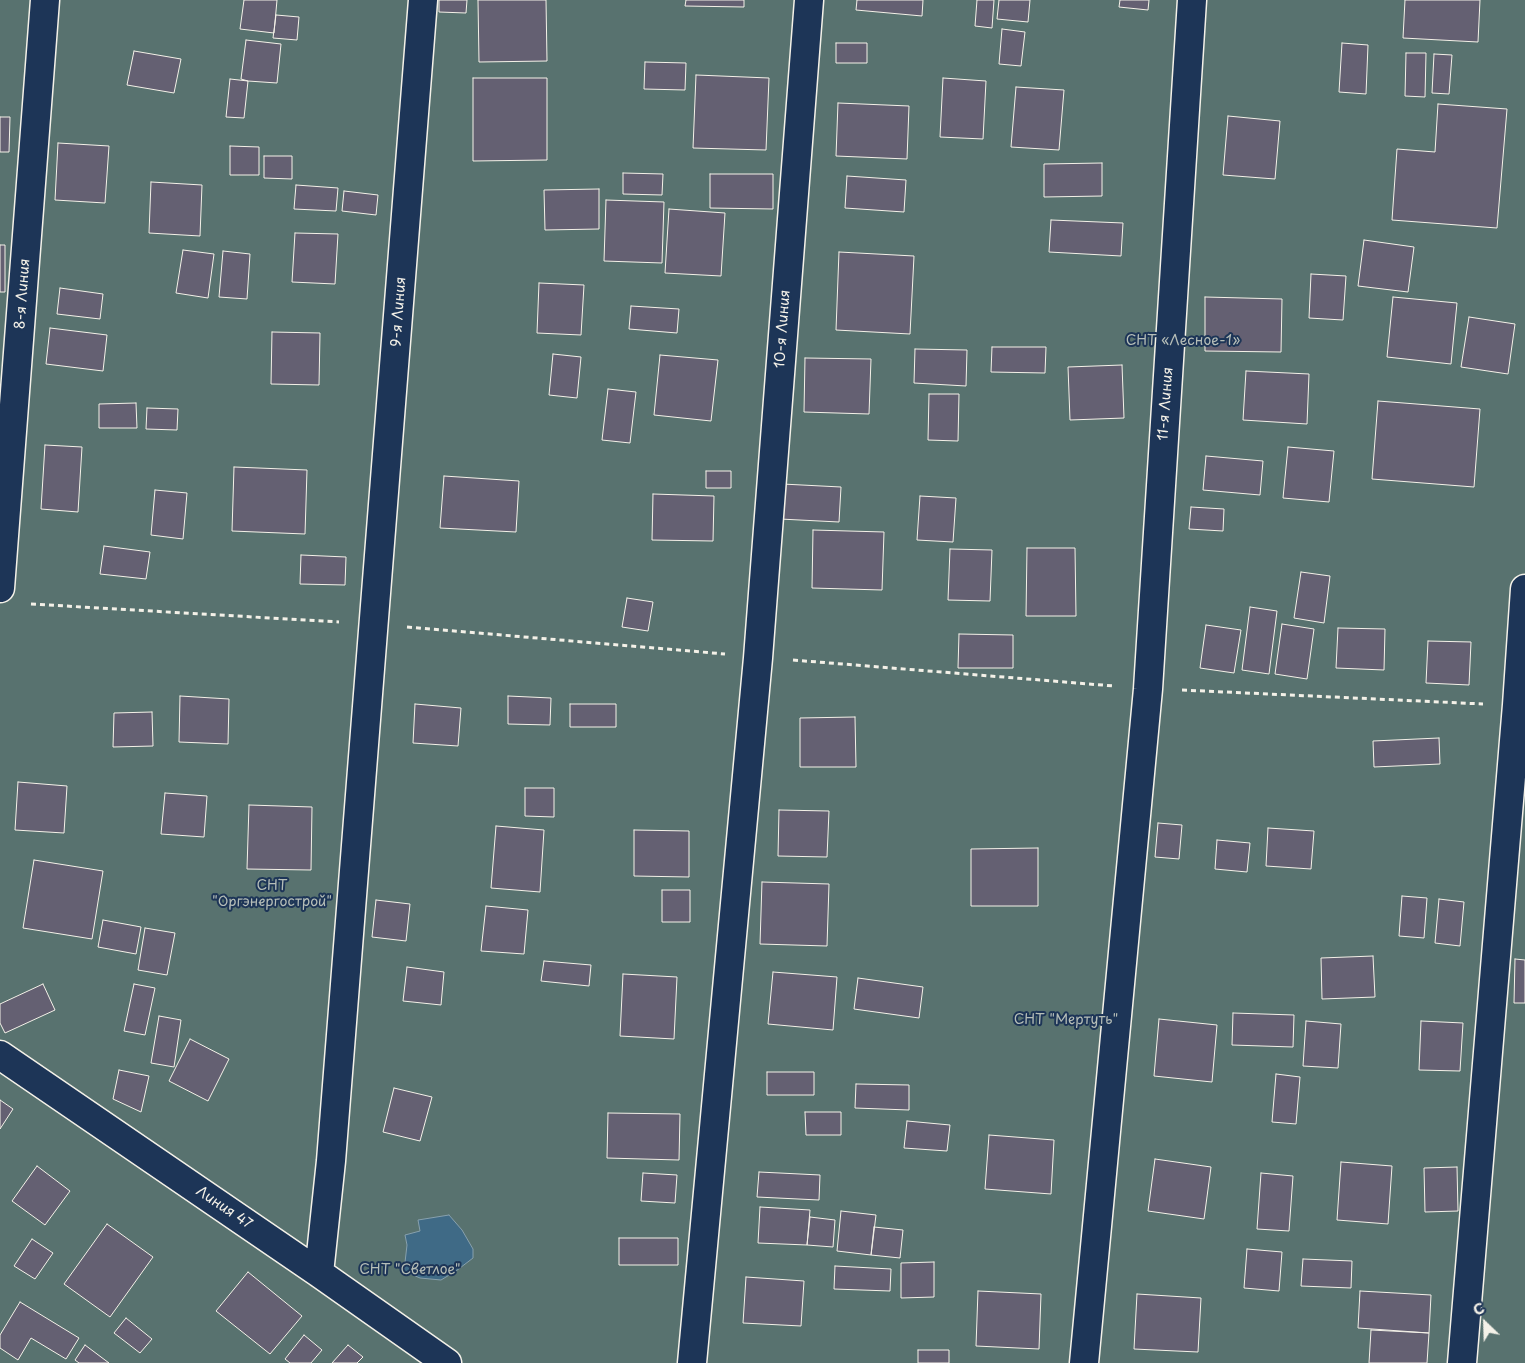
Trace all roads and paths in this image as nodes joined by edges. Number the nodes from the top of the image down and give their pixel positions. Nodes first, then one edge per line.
1 (46, 0) edge
2 (423, 0) edge
3 (809, 0) edge
4 (1192, 0) edge
5 (0, 588) edge
6 (1525, 589) edge
7 (0, 1056) edge
8 (319, 1273) junction
9 (446, 1363) edge
10 (692, 1363) edge
11 (1084, 1363) edge
12 (1462, 1363) edge

1 - 5 street, 8-я Линия
2 - 8 street, 9-я Линия
3 - 10 street, 10-я Линия
4 - 11 street, 11-я Линия
6 - 12 street
7 - 8 street, Линия 47
8 - 9 street, Линия 47

